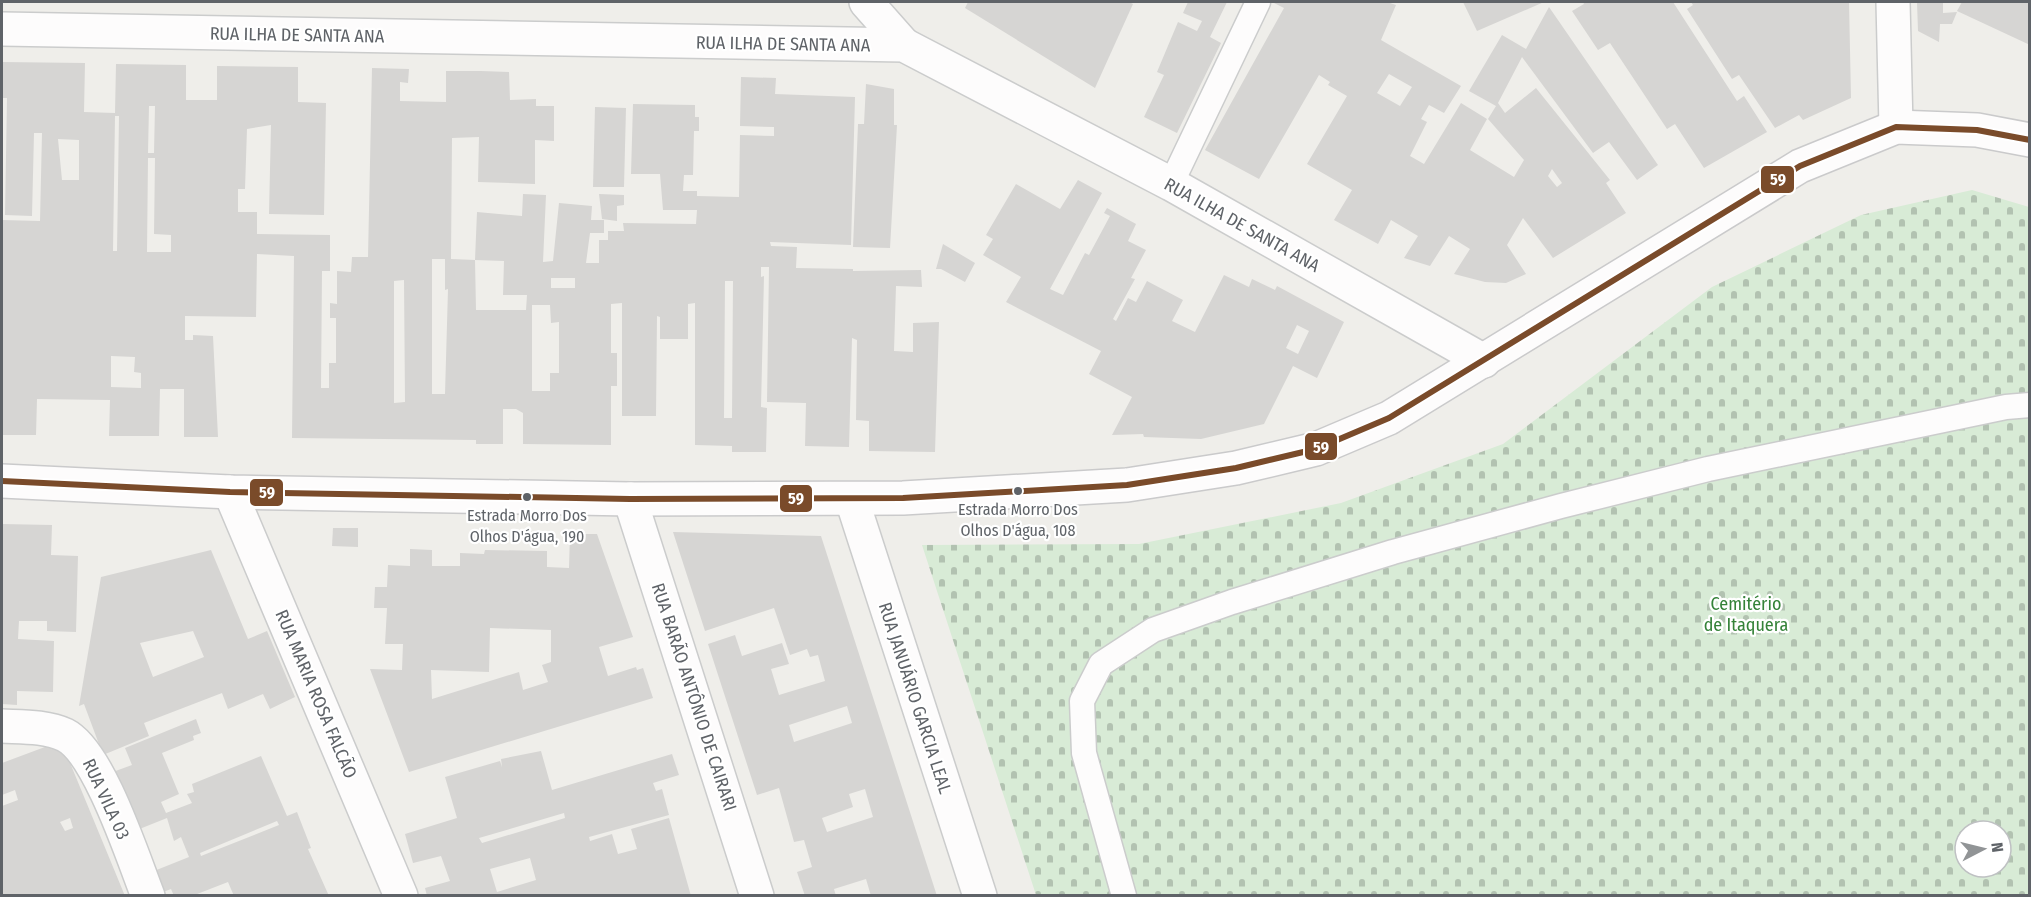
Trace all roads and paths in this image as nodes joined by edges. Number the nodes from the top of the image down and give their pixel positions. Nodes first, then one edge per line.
1 (866, 2) edge
2 (1258, 2) edge
3 (1893, 2) edge
4 (2, 29) edge
5 (904, 45) junction
6 (1896, 127) junction
7 (2030, 140) edge
8 (1171, 184) junction
9 (1485, 361) junction
10 (2030, 405) edge
11 (2, 481) edge
12 (230, 492) junction
13 (630, 499) junction
14 (852, 500) junction
15 (2, 726) edge
16 (148, 896) edge
17 (401, 896) edge
18 (757, 896) edge
19 (980, 896) edge
20 (1124, 896) edge

1 - 5 street
2 - 8 lane
3 - 6 street
4 - 5 street, RUA ILHA DE SANTA ANA
5 - 8 street, RUA ILHA DE SANTA ANA
6 - 7 street
6 - 9 street
8 - 9 street, RUA ILHA DE SANTA ANA
9 - 14 street
10 - 20 lane
11 - 12 street
12 - 13 street
12 - 17 street, RUA MARIA ROSA FALCÃO
13 - 14 street
13 - 18 street, RUA BARÃO ANTÔNIO DE CAIRARI
14 - 19 street, RUA JANUÁRIO GARCIA LEAL
15 - 16 street, RUA VILA 03

